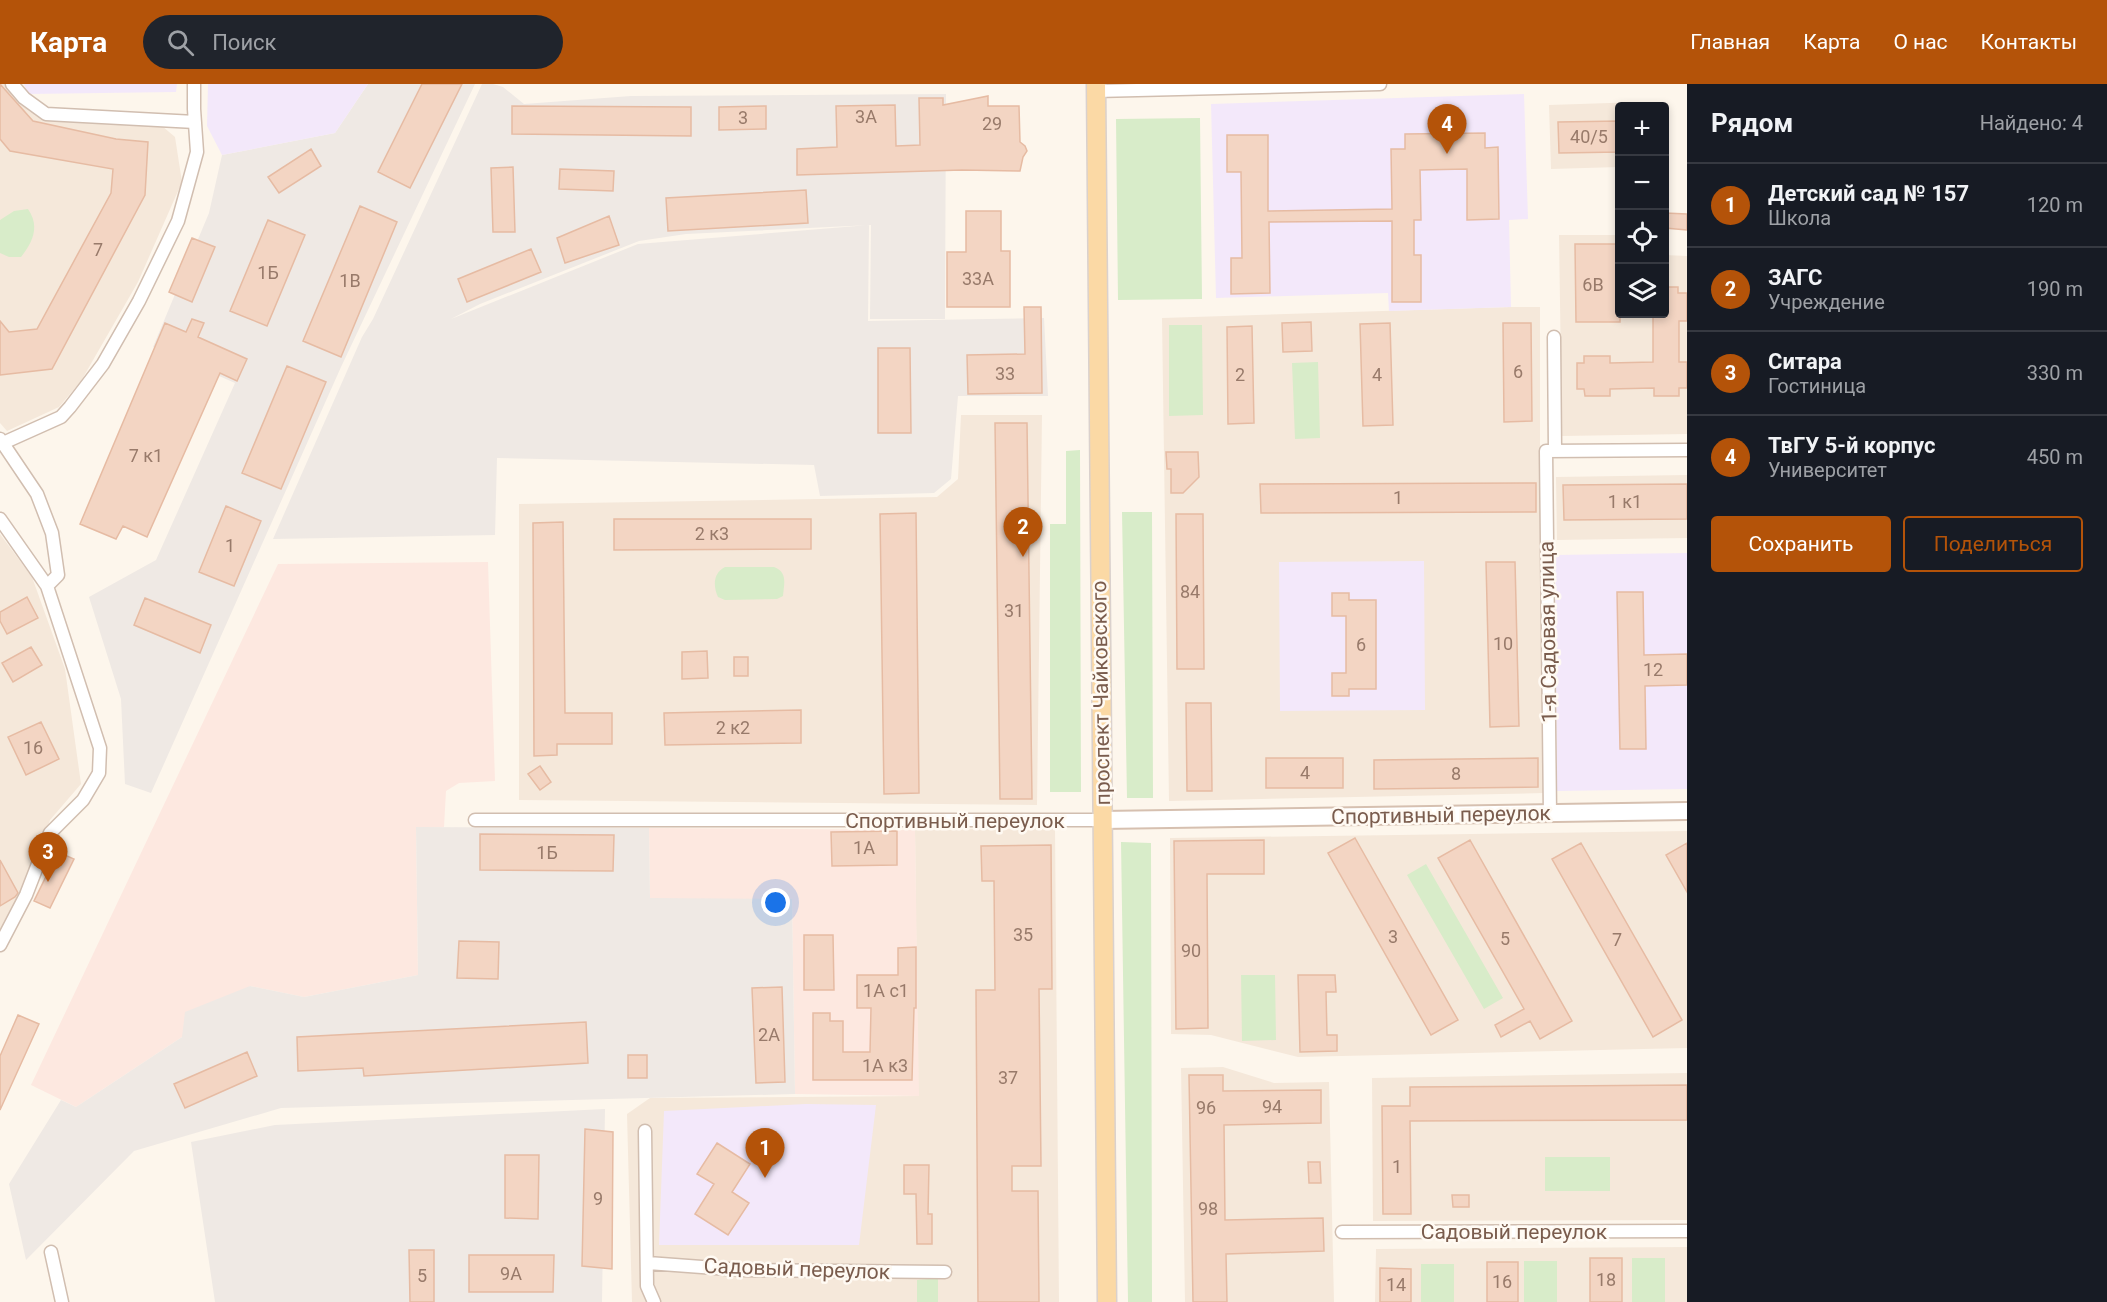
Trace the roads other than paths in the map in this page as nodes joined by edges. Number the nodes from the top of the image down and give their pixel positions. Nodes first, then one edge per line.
1 (12, 84) edge
2 (194, 84) edge
3 (1375, 84) edge
4 (1380, 84) edge
5 (1096, 88) edge
6 (195, 122) junction
7 (1554, 337) dead end
8 (1, 441) edge
9 (1687, 450) edge
10 (1551, 451) junction
11 (0, 519) edge
12 (47, 586) junction
13 (1687, 812) edge
14 (1550, 814) junction
15 (475, 820) dead end
16 (1102, 820) junction
17 (0, 945) edge
18 (645, 1131) dead end
19 (1687, 1231) edge
20 (1342, 1232) dead end
21 (51, 1252) dead end
22 (648, 1263) junction
23 (945, 1272) dead end
24 (62, 1302) edge
25 (654, 1302) edge
26 (1107, 1302) edge

1 - 6 street
2 - 6 street
3 - 4 street
3 - 5 street
5 - 16 main road, проспект Чайковского
6 - 8 street
7 - 10 street, 1-я Садовая улица
8 - 12 street
9 - 10 street
10 - 14 street, 1-я Садовая улица
11 - 12 street
12 - 17 street
13 - 14 street, Спортивный переулок
14 - 16 street, Спортивный переулок
15 - 16 street, Спортивный переулок
16 - 26 main road, проспект Чайковского
18 - 22 street
19 - 20 street, Садовый переулок
21 - 24 street
22 - 23 street, Садовый переулок
22 - 25 street

